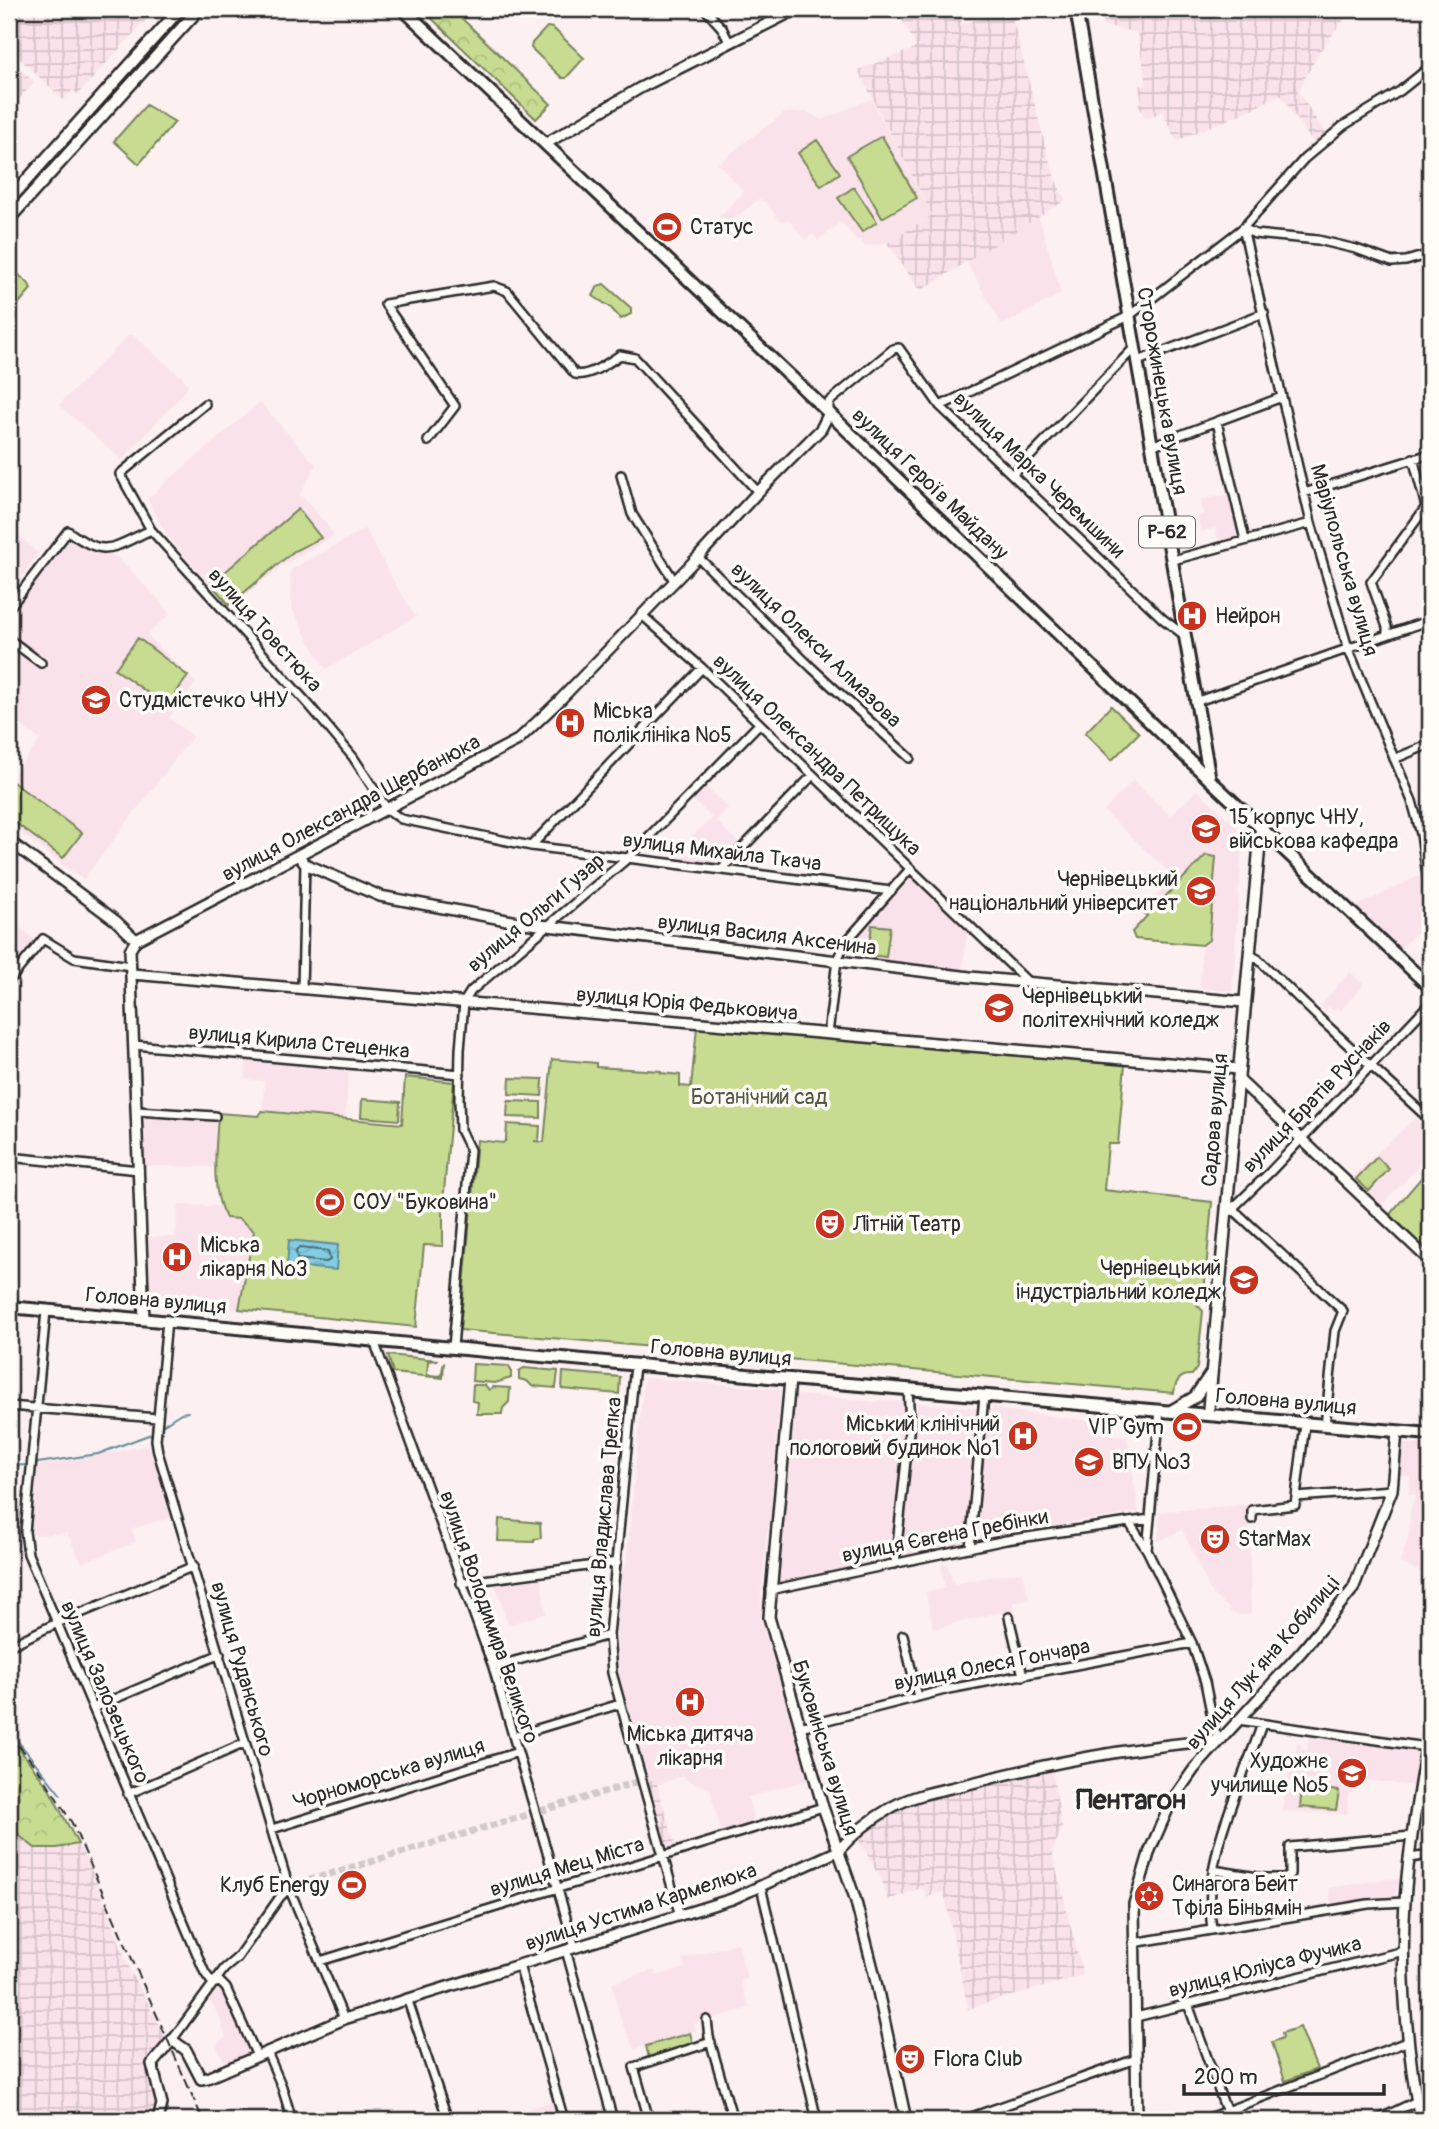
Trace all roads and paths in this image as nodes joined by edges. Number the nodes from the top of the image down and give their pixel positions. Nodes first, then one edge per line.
1 (180, 9) edge
2 (198, 9) edge
3 (403, 9) edge
4 (705, 9) edge
5 (797, 9) edge
6 (1076, 9) edge
7 (729, 42) junction
8 (1430, 67) edge
9 (545, 144) junction
10 (9, 200) edge
11 (9, 219) edge
12 (1243, 228) junction
13 (1430, 254) edge
14 (1264, 313) junction
15 (1129, 316) junction
16 (1135, 347) junction
17 (1138, 361) junction
18 (1282, 397) junction
19 (205, 404) dead end
20 (940, 406) junction
21 (830, 413) junction
22 (1217, 422) junction
23 (428, 441) dead end
24 (1151, 446) junction
25 (1430, 454) edge
26 (1413, 458) junction
27 (1013, 474) junction
28 (621, 475) dead end
29 (758, 492) junction
30 (1304, 493) junction
31 (1428, 506) edge
32 (1311, 523) junction
33 (151, 530) junction
34 (1245, 540) junction
35 (698, 557) junction
36 (1172, 560) junction
37 (674, 582) junction
38 (9, 608) edge
39 (642, 615) junction
40 (1430, 620) edge
41 (1184, 635) junction
42 (1387, 635) junction
43 (9, 639) edge
44 (1348, 648) junction
45 (41, 663) dead end
46 (702, 668) junction
47 (1195, 702) junction
48 (759, 724) junction
49 (1430, 744) edge
50 (909, 758) dead end
51 (1394, 759) junction
52 (813, 775) junction
53 (1210, 780) junction
54 (387, 809) junction
55 (1261, 828) junction
56 (9, 841) edge
57 (531, 846) junction
58 (299, 856) junction
59 (628, 858) junction
60 (306, 864) junction
61 (722, 869) junction
62 (910, 869) junction
63 (891, 891) junction
64 (1430, 895) edge
65 (547, 926) junction
66 (136, 940) junction
67 (1249, 954) junction
68 (837, 960) junction
69 (132, 970) junction
70 (9, 981) edge
71 (1027, 981) junction
72 (1430, 987) edge
73 (302, 989) junction
74 (464, 1002) junction
75 (1244, 1002) junction
76 (1430, 1003) edge
77 (828, 1034) junction
78 (135, 1045) junction
79 (1371, 1066) junction
80 (460, 1074) junction
81 (1239, 1074) junction
82 (137, 1111) junction
83 (215, 1115) dead end
84 (1430, 1120) edge
85 (1301, 1138) junction
86 (9, 1157) edge
87 (139, 1170) junction
88 (1227, 1210) junction
89 (1430, 1261) edge
90 (9, 1307) edge
91 (46, 1311) junction
92 (144, 1319) junction
93 (167, 1320) junction
94 (374, 1341) junction
95 (453, 1347) junction
96 (635, 1365) junction
97 (1212, 1371) junction
98 (790, 1379) junction
99 (908, 1389) junction
100 (984, 1396) junction
101 (1195, 1397) junction
102 (9, 1405) edge
103 (37, 1408) junction
104 (1165, 1411) junction
105 (1204, 1414) junction
106 (158, 1418) junction
107 (1305, 1424) junction
108 (1325, 1426) junction
109 (1397, 1432) junction
110 (1430, 1434) edge
111 (1392, 1490) junction
112 (1296, 1497) junction
113 (1150, 1519) junction
114 (1252, 1519) dead end
115 (1129, 1522) junction
116 (970, 1548) junction
117 (1147, 1550) junction
118 (617, 1562) junction
119 (895, 1564) junction
120 (194, 1566) junction
121 (461, 1583) junction
122 (770, 1590) junction
123 (1009, 1617) dead end
124 (57, 1623) junction
125 (609, 1635) junction
126 (903, 1635) dead end
127 (1192, 1643) junction
128 (9, 1646) edge
129 (220, 1654) junction
130 (493, 1667) junction
131 (1023, 1676) junction
132 (918, 1697) junction
133 (620, 1704) junction
134 (93, 1708) junction
135 (1238, 1720) junction
136 (1430, 1721) edge
137 (1262, 1724) junction
138 (800, 1727) junction
139 (514, 1736) junction
140 (1221, 1740) junction
141 (244, 1743) junction
142 (1426, 1747) junction
143 (517, 1752) junction
144 (128, 1794) junction
145 (823, 1807) junction
146 (272, 1829) junction
147 (1412, 1836) junction
148 (838, 1851) junction
149 (1430, 1855) edge
150 (663, 1857) junction
151 (1410, 1858) junction
152 (1213, 1871) junction
153 (761, 1887) junction
154 (289, 1888) junction
155 (558, 1888) junction
156 (1405, 1902) junction
157 (680, 1916) junction
158 (1212, 1930) junction
159 (1133, 1943) junction
160 (571, 1949) junction
161 (1404, 1951) junction
162 (320, 1961) junction
163 (519, 1965) junction
164 (213, 1984) junction
165 (407, 1998) junction
166 (1188, 2004) junction
167 (1136, 2017) junction
168 (344, 2019) junction
169 (707, 2020) dead end
170 (172, 2040) junction
171 (1409, 2041) junction
172 (711, 2042) junction
173 (267, 2052) junction
174 (257, 2056) junction
175 (1136, 2059) junction
176 (1417, 2101) junction
177 (1227, 2110) junction
178 (1424, 2118) edge
179 (158, 2120) edge
180 (292, 2120) edge
181 (448, 2120) edge
182 (564, 2120) edge
183 (613, 2120) edge
184 (649, 2120) edge
185 (733, 2120) edge
186 (817, 2120) edge
187 (906, 2120) edge
188 (963, 2120) edge
189 (1137, 2120) edge
190 (1203, 2120) edge
191 (1234, 2120) edge
192 (1377, 2120) edge

1 - 10 main road
2 - 11 main road
3 - 9 main road, вулиця Героїв Майдану
4 - 7 street
5 - 7 street
6 - 15 main road, Сторожинецька вулиця / Р-62
7 - 9 street
8 - 12 street
9 - 21 main road, вулиця Героїв Майдану
12 - 13 street
12 - 14 street, Маріупольська вулиця
12 - 15 street
14 - 17 street
14 - 18 street, Маріупольська вулиця
15 - 16 main road, Сторожинецька вулиця / Р-62
15 - 20 street
16 - 17 main road, Сторожинецька вулиця / Р-62
16 - 27 street
17 - 24 main road, Сторожинецька вулиця / Р-62
18 - 22 street
18 - 30 street, Маріупольська вулиця
19 - 33 street, вулиця Товстюка
20 - 21 street, вулиця Марка Черемшини
20 - 27 street, вулиця Марка Черемшини
21 - 29 street, вулиця Олександра Щербанюка
21 - 53 main road, вулиця Героїв Майдану
22 - 24 street
22 - 34 street
23 - 29 street
24 - 36 main road, Сторожинецька вулиця / Р-62
25 - 26 street
26 - 30 street
26 - 31 street
27 - 41 street, вулиця Марка Черемшини
28 - 37 street
29 - 35 street, вулиця Олександра Щербанюка
30 - 32 street, Маріупольська вулиця
31 - 42 street
32 - 34 street
32 - 44 street, Маріупольська вулиця
33 - 38 street
33 - 54 street, вулиця Товстюка
34 - 36 street
35 - 37 street, вулиця Олександра Щербанюка
35 - 50 street, вулиця Олекси Алмазова
36 - 41 main road, Сторожинецька вулиця / Р-62
37 - 39 street, вулиця Олександра Щербанюка
39 - 46 street, вулиця Олександра Петрищука
39 - 54 street, вулиця Олександра Щербанюка
40 - 42 street
41 - 47 main road, Сторожинецька вулиця / Р-62
42 - 44 street
43 - 45 street
44 - 47 street
44 - 51 street, Маріупольська вулиця
46 - 48 street, вулиця Олександра Петрищука
46 - 57 street
47 - 53 main road, Сторожинецька вулиця / Р-62
48 - 52 street, вулиця Олександра Петрищука
48 - 59 street, вулиця Ольги Гузар
49 - 51 street
51 - 64 street, Маріупольська вулиця
52 - 61 street
52 - 62 street, вулиця Олександра Петрищука
53 - 55 main road, вулиця Героїв Майдану
54 - 57 street, вулиця Михайла Ткача
54 - 58 street, вулиця Олександра Щербанюка
55 - 67 main road, Садова вулиця
55 - 72 main road, вулиця Героїв Майдану
56 - 66 street
57 - 59 street, вулиця Михайла Ткача
58 - 60 street, вулиця Василя Аксенина
58 - 66 street, вулиця Олександра Щербанюка
59 - 61 street, вулиця Михайла Ткача
59 - 65 street, вулиця Ольги Гузар
60 - 65 street, вулиця Василя Аксенина
60 - 73 street
61 - 63 street, вулиця Михайла Ткача
62 - 63 street
62 - 71 street, вулиця Олександра Петрищука
63 - 68 street
65 - 68 street, вулиця Василя Аксенина
65 - 74 street, вулиця Ольги Гузар
66 - 69 street
67 - 75 main road, Садова вулиця
67 - 79 street
68 - 71 street, вулиця Василя Аксенина
68 - 77 street
69 - 70 street
69 - 73 street, вулиця Юрія Федьковича
69 - 78 street
71 - 75 street, вулиця Василя Аксенина
73 - 74 street, вулиця Юрія Федьковича
74 - 77 street, вулиця Юрія Федьковича
74 - 80 street, вулиця Ольги Гузар
75 - 81 main road, Садова вулиця
76 - 79 street, вулиця Братів Руснаків
77 - 81 street, вулиця Юрія Федьковича
78 - 80 street, вулиця Кирила Стеценка
78 - 82 street
79 - 84 street
79 - 85 street, вулиця Братів Руснаків
80 - 95 street, вулиця Ольги Гузар
81 - 85 street
81 - 88 main road, Садова вулиця
82 - 83 street
82 - 87 street
85 - 88 street, вулиця Братів Руснаків
85 - 89 street
86 - 87 street
87 - 92 street
88 - 97 main road, Садова вулиця
88 - 108 street
90 - 91 main road, Головна вулиця
91 - 92 main road, Головна вулиця
91 - 103 street, вулиця Залозецького
92 - 93 main road, Головна вулиця
93 - 94 main road, Головна вулиця
93 - 106 street, вулиця Руданського
94 - 95 main road, Головна вулиця
94 - 121 street, вулиця Володимира Великого
95 - 96 main road, Головна вулиця
96 - 98 main road, Головна вулиця
96 - 118 street, вулиця Владислава Трепка
97 - 101 main road
97 - 105 main road, Садова вулиця
98 - 99 main road, Головна вулиця
98 - 122 street, Буковинська вулиця
99 - 100 main road, Головна вулиця
99 - 119 street
100 - 104 main road, Головна вулиця
100 - 116 street
101 - 104 main road
101 - 105 main road
102 - 103 street
103 - 106 street
103 - 124 street, вулиця Залозецького
104 - 105 main road, Головна вулиця
104 - 113 street
105 - 107 main road, Головна вулиця
106 - 120 street, вулиця Руданського
107 - 108 main road, Головна вулиця
107 - 112 street
108 - 109 main road, Головна вулиця
109 - 110 main road, Головна вулиця
109 - 111 street, вулиця Лукʼяна Кобилиці
111 - 112 street
111 - 135 street, вулиця Лукʼяна Кобилиці
112 - 114 street
113 - 115 street, вулиця Євгена Гребінки
113 - 117 street
115 - 116 street, вулиця Євгена Гребінки
115 - 117 street
116 - 119 street, вулиця Євгена Гребінки
117 - 127 street
118 - 121 street
118 - 125 street, вулиця Владислава Трепка
119 - 122 street, вулиця Євгена Гребінки
120 - 124 street
120 - 129 street, вулиця Руданського
121 - 130 street, вулиця Володимира Великого
122 - 138 street, Буковинська вулиця
123 - 131 street
124 - 128 street
124 - 134 street, вулиця Залозецького
125 - 130 street
125 - 133 street, вулиця Владислава Трепка
126 - 132 street
127 - 131 street, вулиця Олеся Гончара
127 - 140 street
129 - 134 street
129 - 141 street, вулиця Руданського
130 - 139 street, вулиця Володимира Великого
131 - 132 street, вулиця Олеся Гончара
132 - 138 street, вулиця Олеся Гончара
133 - 139 street, Чорноморська вулиця
133 - 150 street, вулиця Владислава Трепка
134 - 144 street, вулиця Залозецького
135 - 137 street
135 - 140 street, вулиця Лукʼяна Кобилиці
136 - 142 street
137 - 142 street
137 - 152 street
138 - 145 street, Буковинська вулиця
139 - 143 street, вулиця Володимира Великого
140 - 148 street, вулиця Устима Кармелюка
140 - 159 street, вулиця Лукʼяна Кобилиці
141 - 144 street
141 - 146 street, вулиця Руданського
142 - 147 street
143 - 146 street, Чорноморська вулиця
143 - 155 street, вулиця Володимира Великого
144 - 164 street, вулиця Залозецького
145 - 148 street, Буковинська вулиця
145 - 150 street, вулиця Мец Міста
146 - 154 street, вулиця Руданського
147 - 151 street
147 - 152 street
148 - 153 street, вулиця Устима Кармелюка
148 - 187 street, Буковинська вулиця
149 - 151 street
150 - 155 street, вулиця Мец Міста
150 - 157 street, вулиця Владислава Трепка
151 - 156 street
152 - 158 street
153 - 157 street, вулиця Устима Кармелюка
153 - 186 street
154 - 162 street, вулиця Руданського
154 - 164 street
155 - 160 street, вулиця Володимира Великого
155 - 162 street, вулиця Мец Міста
156 - 158 street
156 - 161 street
157 - 160 street, вулиця Устима Кармелюка
158 - 159 street
159 - 167 street, вулиця Лукʼяна Кобилиці
160 - 163 street, вулиця Устима Кармелюка
160 - 183 street, вулиця Володимира Великого
161 - 166 street, вулиця Юліуса Фучика
161 - 171 street
162 - 168 street, вулиця Руданського
163 - 165 street, вулиця Устима Кармелюка
163 - 182 street
164 - 170 street
164 - 174 street, вулиця Залозецького
165 - 168 street, вулиця Устима Кармелюка
165 - 181 street
166 - 167 street, вулиця Юліуса Фучика
166 - 177 street
167 - 175 street, вулиця Лукʼяна Кобилиці
168 - 173 street, вулиця Устима Кармелюка
169 - 172 street
170 - 174 street, вулиця Устима Кармелюка
170 - 179 street
171 - 176 street
171 - 177 street
172 - 184 street
172 - 185 street
173 - 174 street, вулиця Устима Кармелюка
173 - 180 street
175 - 188 street
175 - 189 street, вулиця Лукʼяна Кобилиці
176 - 178 street
176 - 192 street
177 - 190 street
177 - 191 street

